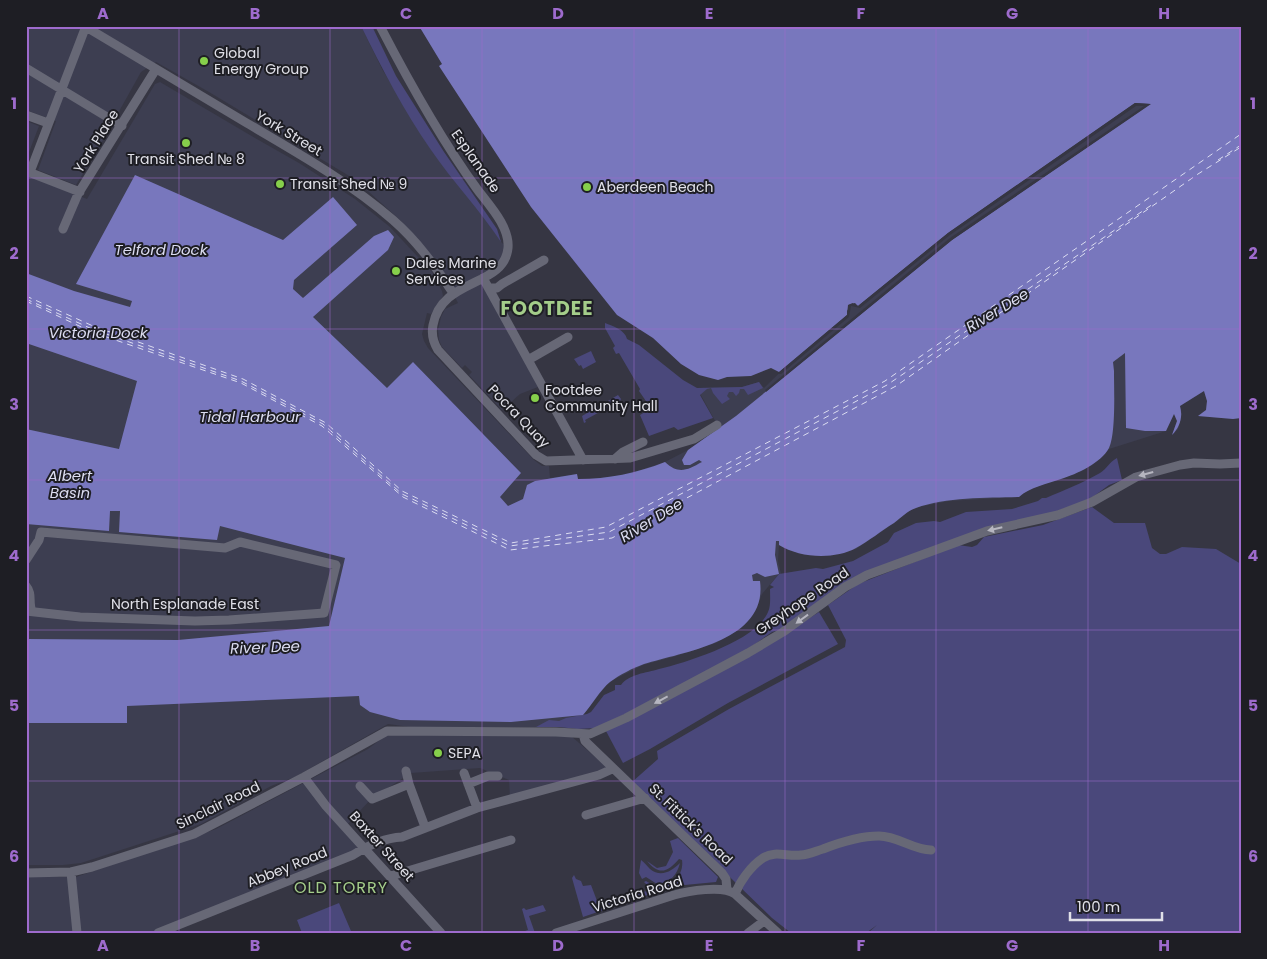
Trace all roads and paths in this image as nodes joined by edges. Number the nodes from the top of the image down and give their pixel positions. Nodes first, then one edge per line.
1 (380, 26) edge
2 (86, 27) edge
3 (26, 68) edge
4 (156, 69) junction
5 (62, 89) junction
6 (26, 115) edge
7 (48, 123) junction
8 (122, 126) junction
9 (28, 172) edge
10 (80, 192) junction
11 (63, 229) dead end
12 (544, 260) dead end
13 (484, 278) junction
14 (489, 288) junction
15 (453, 292) junction
16 (568, 338) dead end
17 (528, 360) junction
18 (717, 425) dead end
19 (643, 442) dead end
20 (620, 459) junction
21 (583, 460) junction
22 (1241, 463) edge
23 (26, 559) edge
24 (26, 586) edge
25 (29, 611) edge
26 (380, 734) joint
27 (583, 734) junction
28 (612, 767) junction
29 (406, 770) dead end
30 (464, 773) dead end
31 (498, 776) dead end
32 (304, 777) junction
33 (409, 784) junction
34 (468, 784) junction
35 (360, 786) dead end
36 (644, 798) junction
37 (477, 808) junction
38 (586, 815) dead end
39 (425, 828) junction
40 (512, 840) dead end
41 (365, 848) junction
42 (931, 850) dead end
43 (71, 872) junction
44 (26, 873) edge
45 (391, 876) junction
46 (731, 892) junction
47 (764, 921) junction
48 (177, 929) edge
49 (76, 933) edge
50 (158, 933) edge
51 (441, 933) edge
52 (556, 933) edge
53 (748, 933) edge
54 (778, 933) edge

1 - 13 street, Esplanade
2 - 4 street, York Street
2 - 5 street
3 - 5 street
4 - 8 street, York Place
4 - 15 street, York Street
5 - 7 street
5 - 8 street
6 - 7 street
7 - 9 street
8 - 10 street, York Place
9 - 10 street
10 - 11 street, York Place
12 - 14 street
13 - 14 street
13 - 15 street, Esplanade
14 - 17 street
15 - 21 street, Pocra Quay
16 - 17 street
17 - 21 street
18 - 20 street, Pocra Quay
19 - 20 street
20 - 21 street, Pocra Quay
22 -> 27 street, Greyhope Road
23 - 25 street, North Esplanade East
24 - 25 street
26 - 27 street, Greyhope Road
26 - 32 street, Sinclair Road
27 - 28 street, St. Fittick's Road
28 - 36 street, St. Fittick's Road
28 - 37 street, Abbey Road
29 - 33 street
30 - 34 street
31 - 34 street
32 - 41 street, Baxter Street
32 - 43 street, Sinclair Road
33 - 35 street
33 - 39 street
34 - 37 street
36 - 38 street
36 - 46 street, St. Fittick's Road
37 - 39 street, Abbey Road
39 - 41 street, Abbey Road
40 - 45 street
41 - 45 street, Baxter Street
41 - 48 street, Abbey Road
42 - 46 street
43 - 44 street, Sinclair Road
43 - 49 street
45 - 51 street, Baxter Street
46 - 47 street, St. Fittick's Road
46 - 52 street, Victoria Road
47 - 53 street
47 - 54 street, St. Fittick's Road
48 - 50 street, Abbey Road

